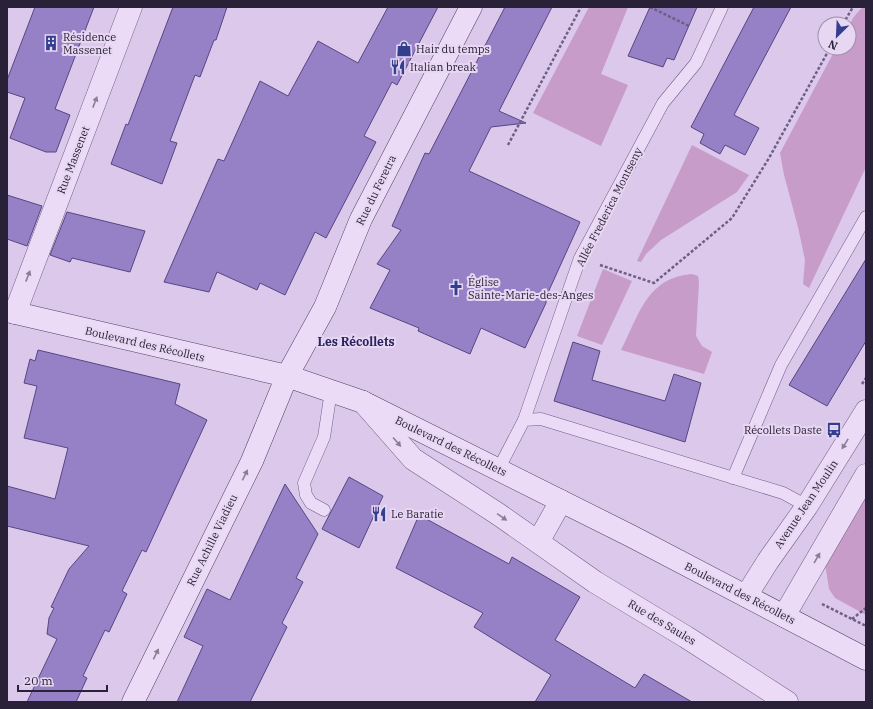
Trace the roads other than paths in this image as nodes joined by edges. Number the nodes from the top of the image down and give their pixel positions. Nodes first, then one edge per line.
1 (131, 7) edge
2 (471, 7) edge
3 (722, 7) edge
4 (866, 217) edge
5 (11, 312) edge
6 (287, 376) junction
7 (331, 391) junction
8 (363, 402) junction
9 (866, 411) edge
10 (524, 420) junction
11 (498, 470) junction
12 (866, 474) edge
13 (733, 478) junction
14 (561, 501) junction
15 (807, 506) junction
16 (324, 510) dead end
17 (538, 542) junction
18 (746, 596) junction
19 (784, 616) junction
20 (866, 659) edge
21 (133, 702) edge
22 (787, 702) edge

5 -> 1 street, Rue Massenet
2 - 6 street, Rue du Feretra
3 - 10 lane, Allée Frederica Montseny
4 - 13 lane
5 - 6 street, Boulevard des Récollets
6 - 7 street, Boulevard des Récollets
21 -> 6 street, Rue Achille Viadieu
7 - 8 street, Boulevard des Récollets
7 - 16 lane
8 - 11 street, Boulevard des Récollets
8 -> 17 street, Rue des Saules
9 -> 15 street, Avenue Jean Moulin
10 - 11 lane, Allée Frederica Montseny
10 - 13 lane
11 - 14 street, Boulevard des Récollets
19 -> 12 street
13 - 15 lane
14 - 17 street
14 - 18 street, Boulevard des Récollets
15 - 18 street, Avenue Jean Moulin
17 - 22 street, Rue des Saules
18 - 19 street, Boulevard des Récollets
19 - 20 street, Boulevard des Récollets

